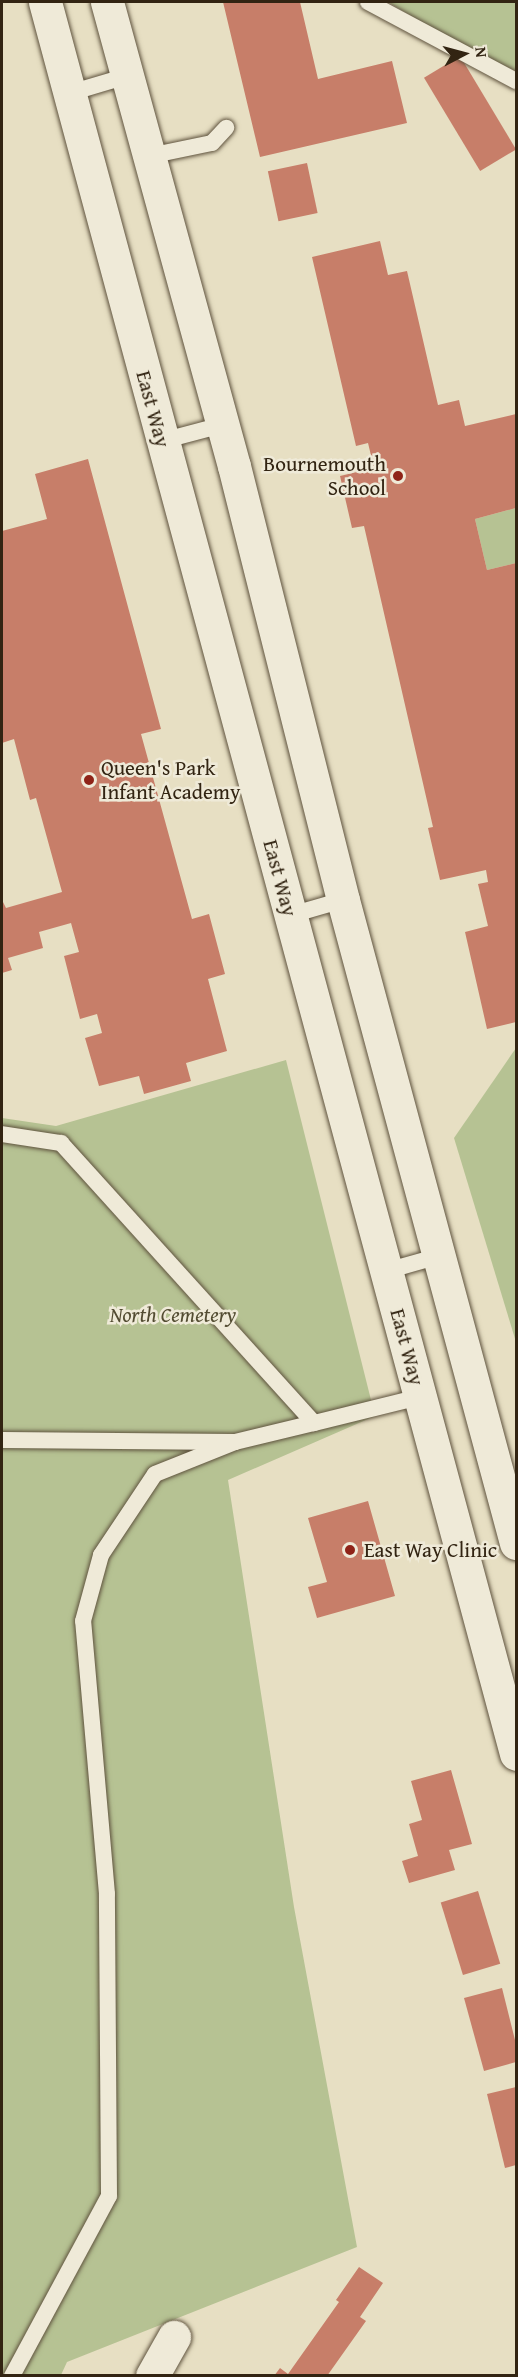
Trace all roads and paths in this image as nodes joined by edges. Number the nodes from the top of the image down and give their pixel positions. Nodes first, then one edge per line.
1 (45, 2) edge
2 (107, 2) edge
3 (368, 2) edge
4 (127, 76) junction
5 (516, 81) edge
6 (70, 93) junction
7 (226, 128) dead end
8 (149, 156) junction
9 (222, 425) junction
10 (162, 441) junction
11 (343, 900) junction
12 (291, 915) junction
13 (2, 1134) edge
14 (440, 1256) junction
15 (386, 1271) junction
16 (420, 1397) junction
17 (314, 1423) junction
18 (2, 1440) edge
19 (236, 1442) junction
20 (516, 1543) edge
21 (516, 1754) edge
22 (174, 2337) dead end
23 (12, 2376) edge
24 (152, 2376) edge

1 - 6 street, East Way
2 - 4 street
3 - 5 lane
4 - 6 lane
4 - 8 street
6 - 10 street, East Way
7 - 8 lane
8 - 9 street
9 - 10 lane
9 - 11 street
10 - 12 street, East Way
11 - 12 lane
11 - 14 street
12 - 15 street, East Way
13 - 17 lane
14 - 15 lane
14 - 20 street
15 - 16 street, East Way
16 - 17 lane
16 - 21 street, East Way
17 - 19 lane
18 - 19 lane
19 - 23 lane
22 - 24 street

